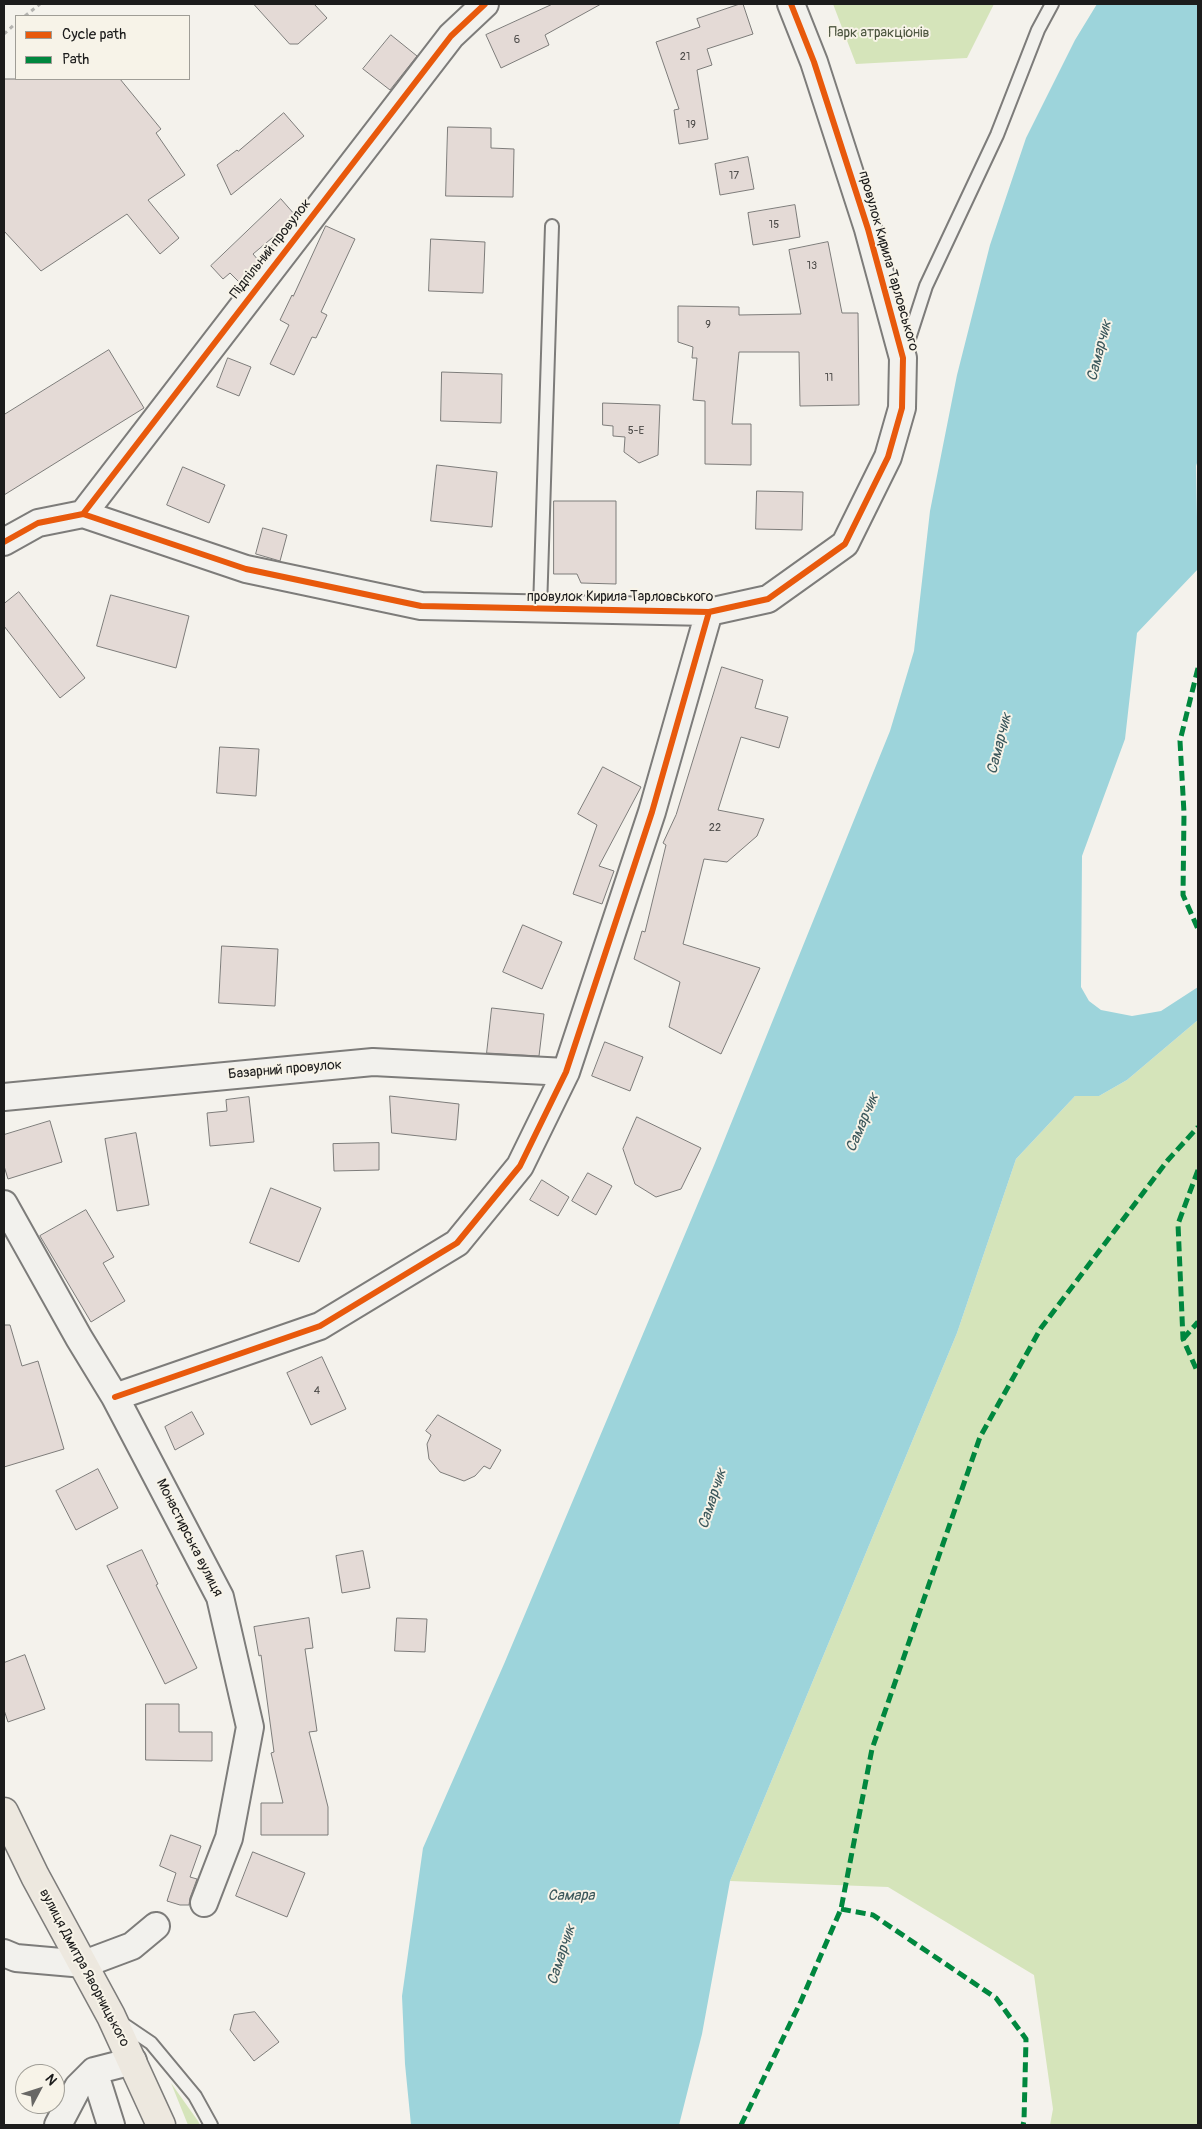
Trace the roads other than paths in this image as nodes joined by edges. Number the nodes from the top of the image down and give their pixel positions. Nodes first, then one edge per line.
1 (485, 4) edge
2 (791, 4) edge
3 (1052, 4) edge
4 (552, 226) dead end
5 (903, 358) junction
6 (83, 514) junction
7 (4, 542) edge
8 (540, 609) junction
9 (709, 612) junction
10 (566, 1072) junction
11 (4, 1097) edge
12 (4, 1204) edge
13 (114, 1397) junction
14 (4, 1812) edge
15 (204, 1903) dead end
16 (156, 1926) dead end
17 (4, 1953) edge
18 (84, 1964) junction
19 (111, 2016) junction
20 (133, 2060) junction
21 (94, 2071) junction
22 (58, 2125) edge
23 (110, 2125) edge
24 (161, 2125) edge
25 (211, 2125) edge

1 - 6 street, Підпільний провулок
2 - 5 street, провулок Кирила Тарловського
3 - 5 lane
4 - 8 lane
5 - 9 street, провулок Кирила Тарловського
6 - 7 street, провулок Кирила Тарловського
6 - 8 street, провулок Кирила Тарловського
8 - 9 street, провулок Кирила Тарловського
9 - 10 street
10 - 11 street, Базарний провулок
10 - 13 street
12 - 13 street, Монастирська вулиця
13 - 15 street, Монастирська вулиця
14 - 18 highway, вулиця Дмитра Яворницького
16 - 18 street
17 - 18 street
18 - 19 highway, вулиця Дмитра Яворницького
19 - 20 highway, вулиця Дмитра Яворницького
19 - 25 lane
20 - 21 street
20 - 24 highway, вулиця Дмитра Яворницького
21 - 22 street
21 - 23 street

